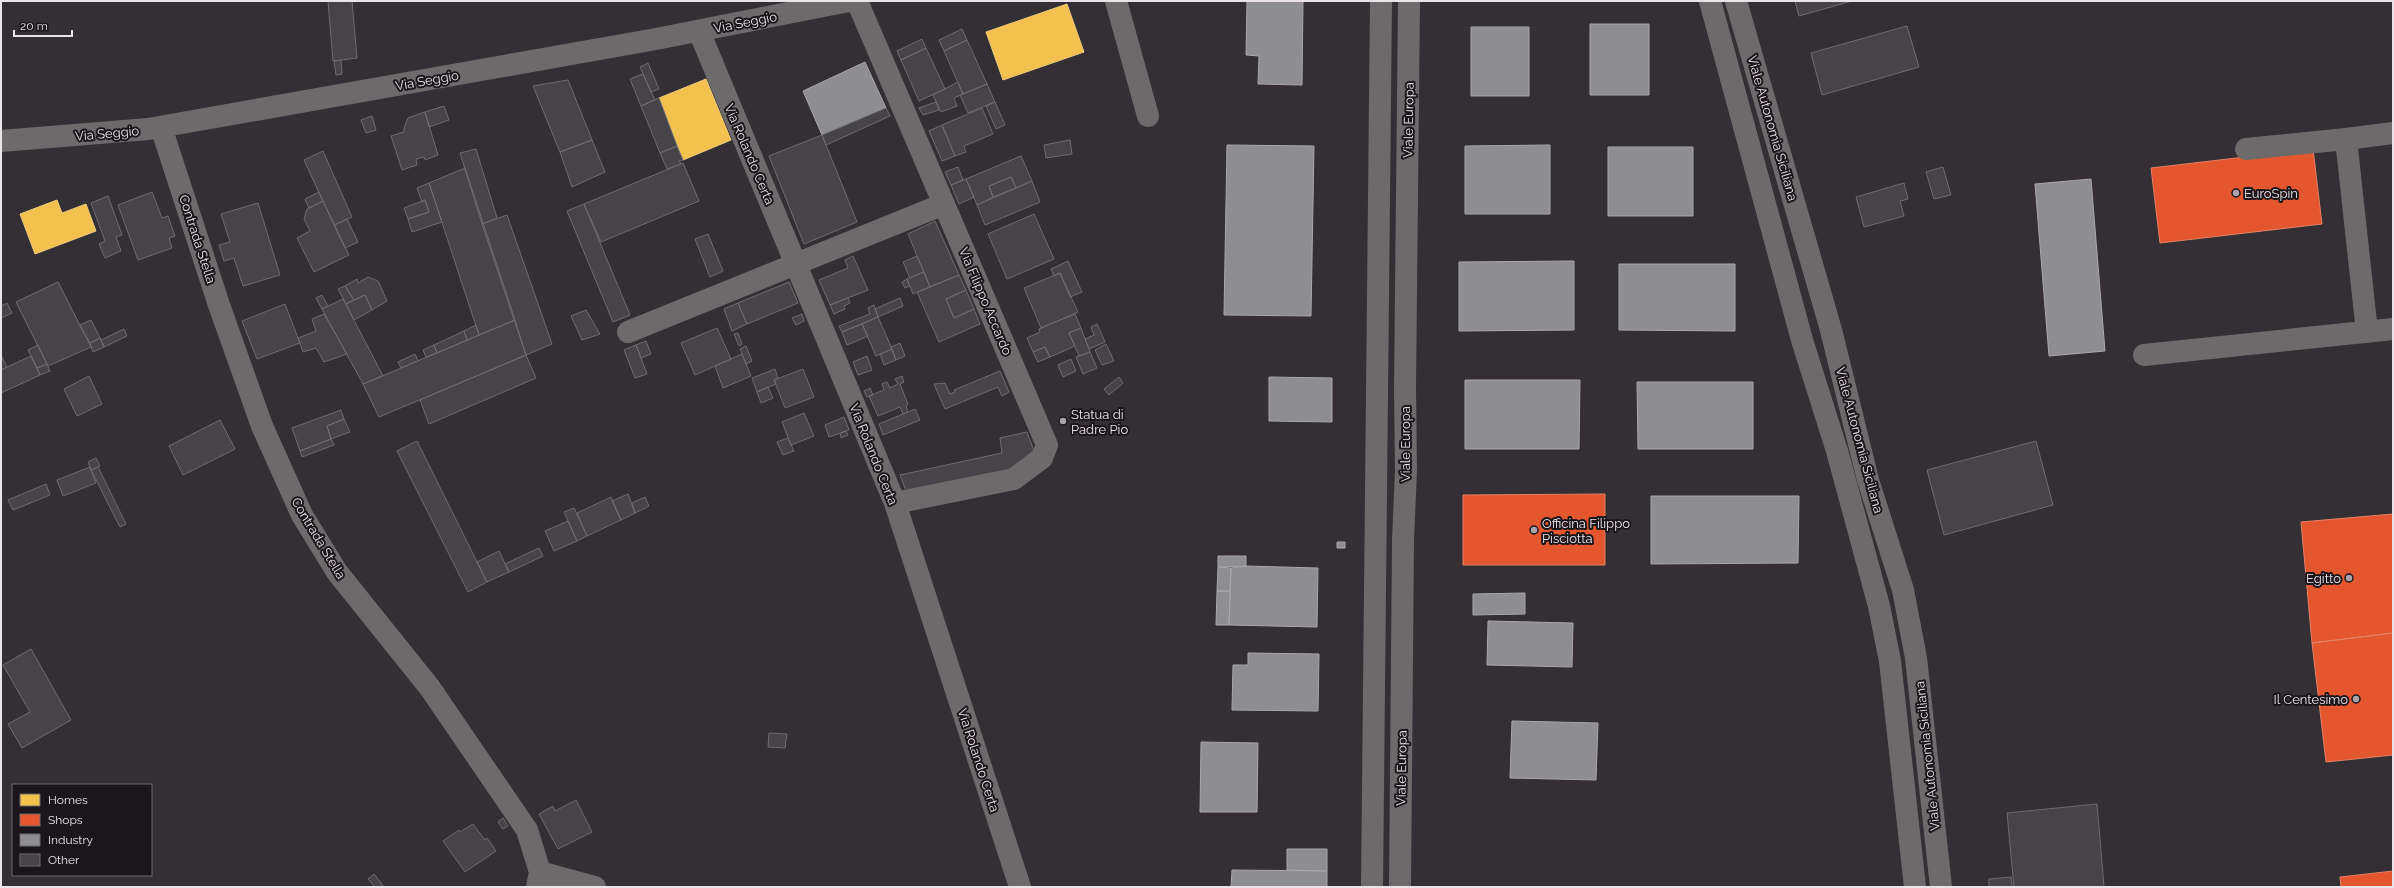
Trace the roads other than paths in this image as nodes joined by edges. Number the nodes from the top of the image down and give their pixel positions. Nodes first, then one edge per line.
1 (850, 1) edge
2 (857, 1) edge
3 (1116, 1) edge
4 (1381, 1) edge
5 (1410, 1) edge
6 (1710, 1) edge
7 (1736, 1) edge
8 (699, 31) junction
9 (1148, 116) dead end
10 (161, 127) junction
11 (2393, 133) edge
12 (2346, 140) junction
13 (1, 141) edge
14 (2246, 149) dead end
15 (944, 204) junction
16 (796, 264) junction
17 (2393, 329) edge
18 (1831, 330) junction
19 (628, 332) dead end
20 (2367, 332) junction
21 (1802, 340) junction
22 (2144, 355) dead end
23 (1377, 387) junction
24 (1405, 389) junction
25 (894, 503) junction
26 (538, 879) edge
27 (1941, 885) edge
28 (1915, 886) edge
29 (595, 887) edge
30 (1020, 887) edge
31 (1372, 887) edge
32 (1400, 887) edge

1 - 8 street, Via Seggio
2 - 15 street, Via Filippo Accardo
3 - 9 street
4 - 23 street
5 - 24 street, Viale Europa
6 - 21 street, Viale Autonomia Siciliana
7 - 18 street, Viale Autonomia Siciliana
8 - 10 street, Via Seggio
8 - 16 street, Via Rolando Certa
10 - 13 street, Via Seggio
10 - 26 street, Contrada Stella
11 - 12 street
12 - 14 street
12 - 20 street
15 - 16 street
15 - 25 street, Via Filippo Accardo
16 - 19 street
16 - 25 street, Via Rolando Certa
17 - 20 street
18 - 21 street
18 - 27 street, Viale Autonomia Siciliana
20 - 22 street
21 - 28 street, Viale Autonomia Siciliana
23 - 24 street
23 - 31 street
24 - 32 street, Viale Europa
25 - 30 street, Via Rolando Certa
26 - 29 street
27 - 28 street

